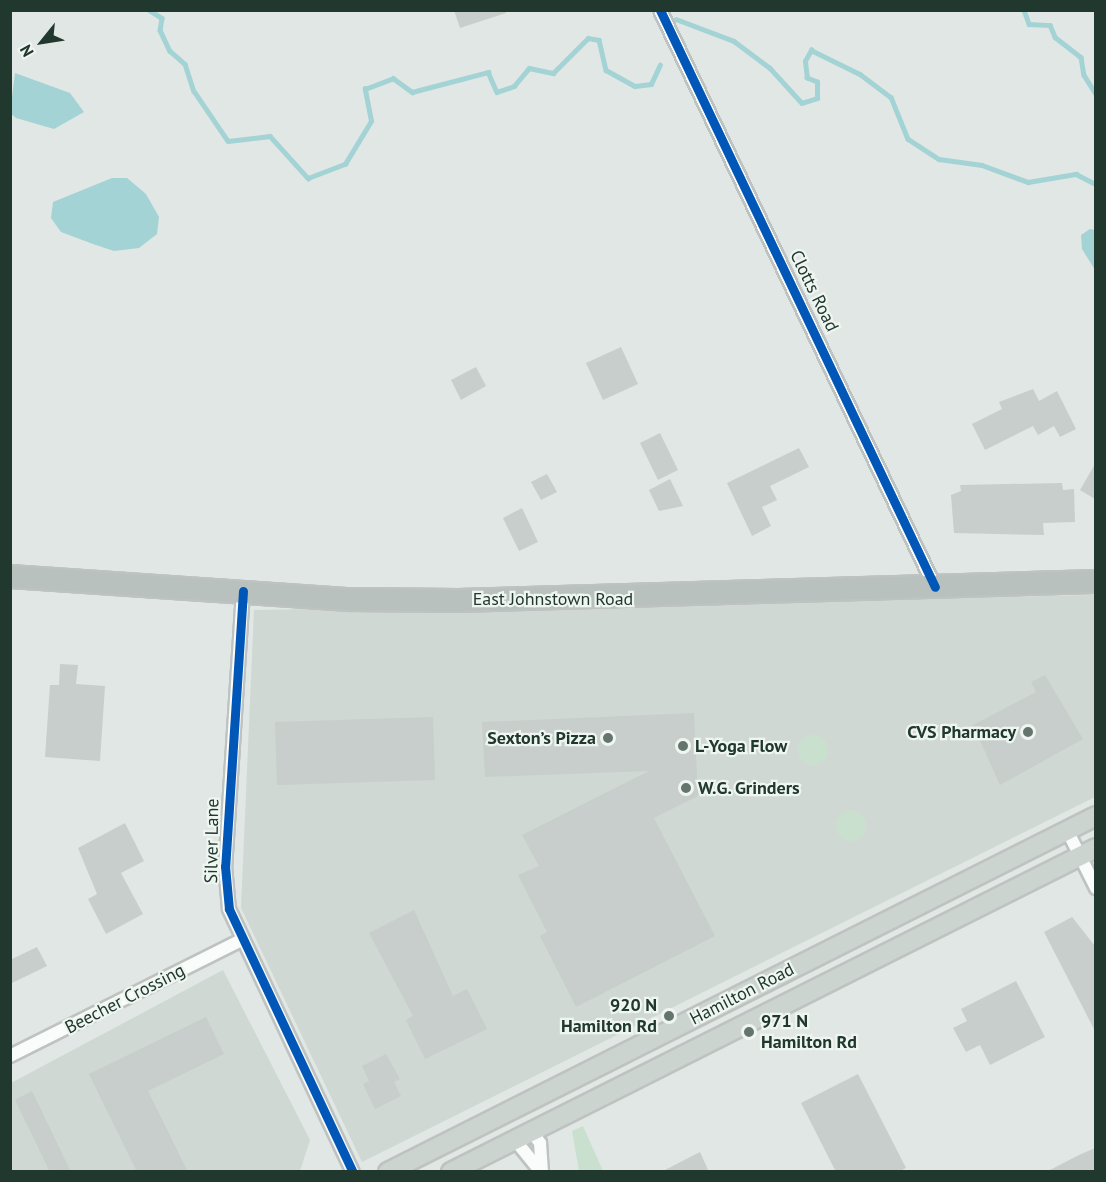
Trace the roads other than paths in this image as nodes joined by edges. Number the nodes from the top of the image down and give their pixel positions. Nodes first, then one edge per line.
1 (660, 10) edge
2 (10, 576) edge
3 (1095, 581) edge
4 (935, 587) junction
5 (243, 591) junction
6 (1095, 816) edge
7 (1067, 830) junction
8 (1087, 852) edge
9 (1095, 888) edge
10 (240, 941) junction
11 (10, 1056) edge
12 (532, 1132) junction
13 (515, 1140) junction
14 (353, 1172) edge
15 (388, 1172) edge
16 (451, 1172) edge
17 (541, 1172) edge

1 - 4 street, Clotts Road
2 - 5 highway, East Johnstown Road
3 - 4 highway, East Johnstown Road
4 - 5 highway, East Johnstown Road
5 - 10 street, Silver Lane
6 - 7 main road, Hamilton Road
7 - 8 street
7 - 15 main road, Hamilton Road
8 - 9 street
8 - 12 main road, Hamilton Road
10 - 11 street, Beecher Crossing
10 - 14 street, Silver Lane
12 - 13 main road, Hamilton Road
12 - 17 street
13 - 16 main road, Hamilton Road
13 - 17 street

